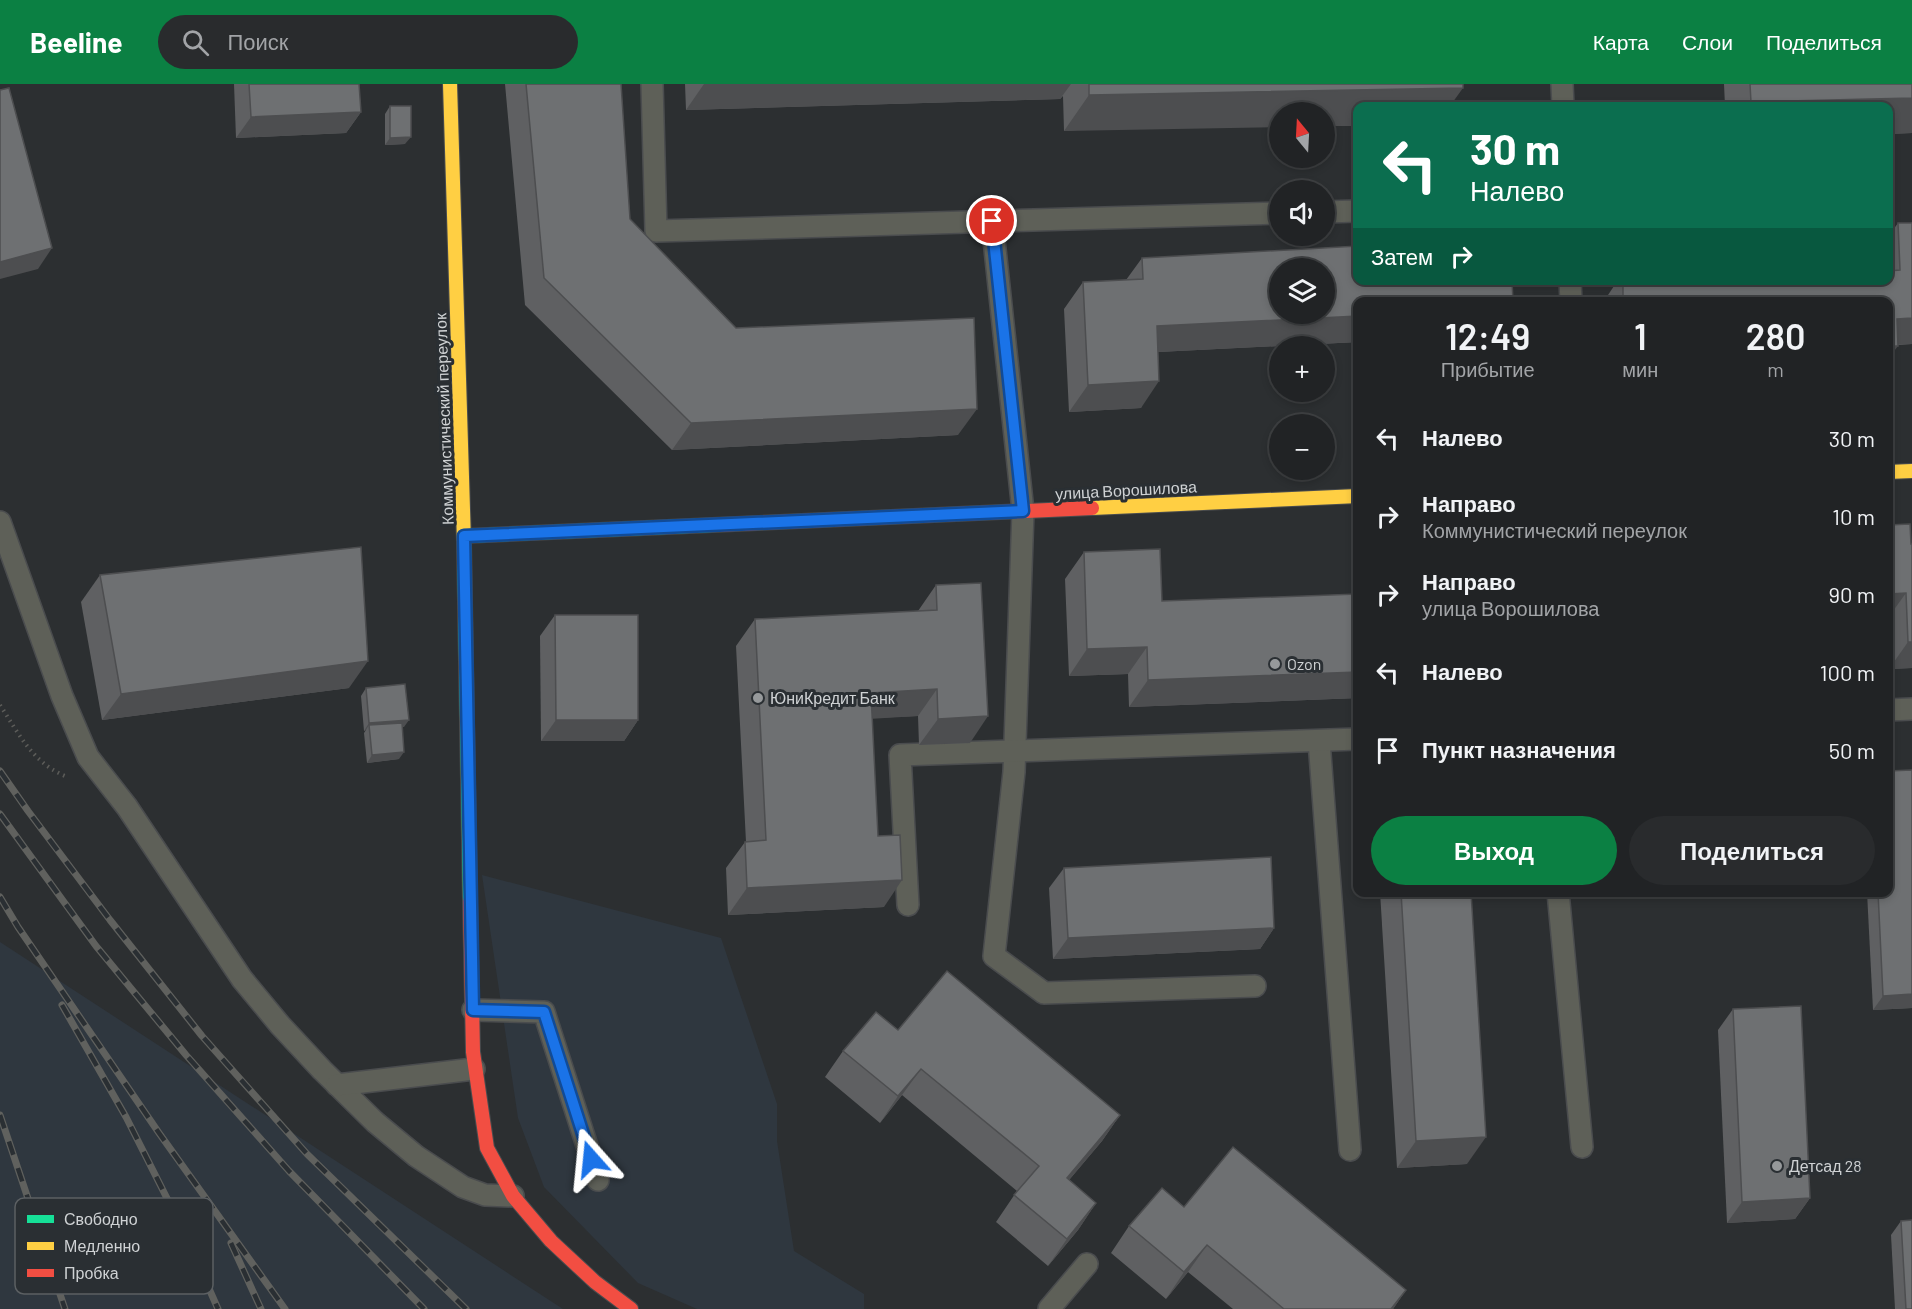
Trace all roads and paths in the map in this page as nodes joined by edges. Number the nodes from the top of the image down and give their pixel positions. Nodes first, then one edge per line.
1 (450, 84) edge
2 (652, 84) edge
3 (1562, 84) edge
4 (1563, 102) edge
5 (1353, 211) edge
6 (1335, 212) edge
7 (1269, 213) edge
8 (992, 221) junction
9 (1912, 471) edge
10 (1893, 472) edge
11 (1353, 496) edge
12 (1023, 511) junction
13 (0, 522) edge
14 (464, 536) junction
15 (0, 705) edge
16 (1912, 709) edge
17 (1893, 710) edge
18 (1353, 740) edge
19 (1319, 741) junction
20 (1015, 751) junction
21 (104, 778) junction
22 (1558, 897) edge
23 (908, 905) dead end
24 (1255, 986) dead end
25 (473, 1010) junction
26 (474, 1069) junction
27 (337, 1085) junction
28 (1582, 1147) dead end
29 (1350, 1150) dead end
30 (598, 1180) dead end
31 (513, 1196) junction
32 (1088, 1264) dead end
33 (631, 1309) edge
34 (1049, 1309) edge

1 - 14 street, Коммунистический переулок
2 - 8 lane
3 - 4 lane
5 - 6 lane
7 - 8 lane
8 - 12 lane
9 - 10 street
11 - 12 street, улица Ворошилова
12 - 14 street, улица Ворошилова
12 - 20 lane
13 - 21 lane
14 - 25 street, Коммунистический переулок
15 - 21 path
16 - 17 lane
18 - 19 lane
19 - 20 lane
19 - 29 lane
20 - 23 lane
20 - 24 lane
21 - 27 lane
22 - 28 lane
25 - 26 street, Коммунистический переулок
25 - 30 lane
26 - 27 lane
26 - 31 street, Коммунистический переулок
27 - 31 lane
31 - 33 street, Коммунистический переулок
32 - 34 lane

